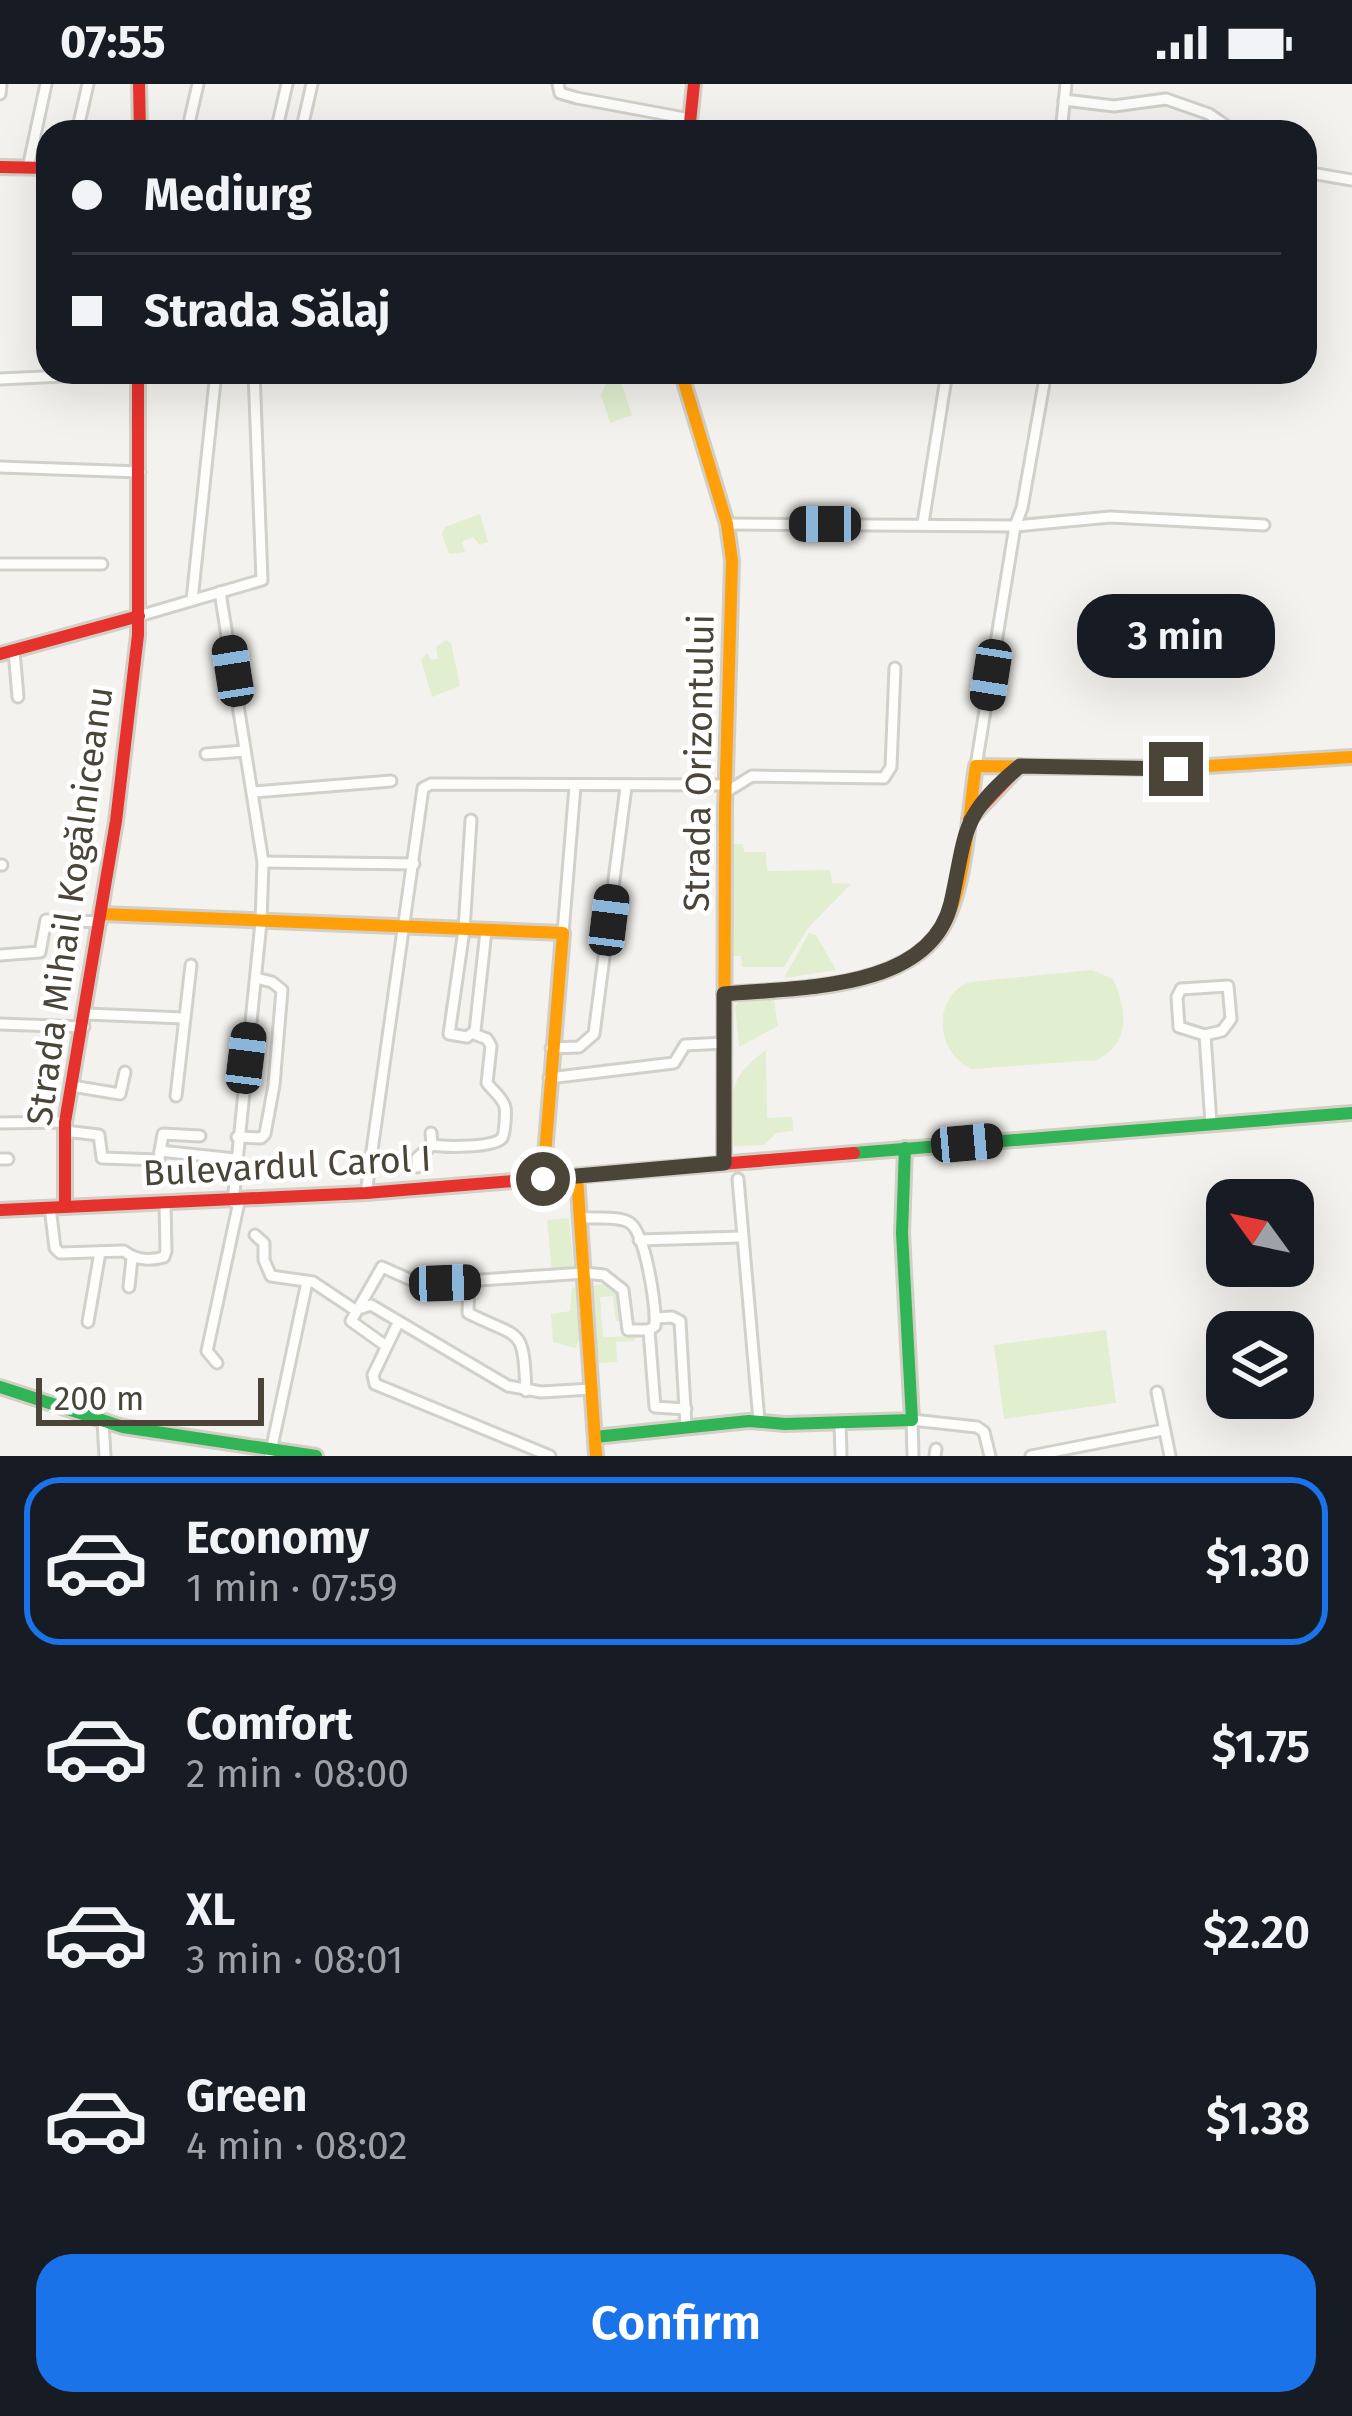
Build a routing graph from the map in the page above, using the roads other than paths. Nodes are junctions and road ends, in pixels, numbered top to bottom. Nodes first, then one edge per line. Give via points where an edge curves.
1 (1, 84) edge
2 (46, 84) edge
3 (88, 84) edge
4 (139, 84) edge
5 (198, 84) edge
6 (287, 84) edge
7 (312, 84) edge
8 (558, 84) edge
9 (694, 84) edge
10 (1066, 84) edge
11 (0, 94) edge
12 (1064, 100) junction
13 (38, 120) edge
14 (80, 120) edge
15 (140, 120) edge
16 (190, 120) edge
17 (279, 120) edge
18 (304, 120) edge
19 (669, 120) edge
20 (690, 120) edge
21 (1062, 120) edge
22 (1219, 120) edge
23 (36, 131) edge
24 (0, 167) edge
25 (28, 168) junction
26 (36, 168) edge
27 (1317, 174) edge
28 (1352, 180) edge
29 (36, 376) edge
30 (0, 379) edge
31 (138, 384) edge
32 (215, 384) edge
33 (254, 384) edge
34 (686, 384) edge
35 (945, 384) edge
36 (1044, 384) edge
37 (0, 467) edge
38 (140, 472) junction
39 (727, 524) junction
40 (923, 524) junction
41 (1264, 525) dead end
42 (1015, 526) junction
43 (0, 564) edge
44 (102, 564) dead end
45 (220, 592) junction
46 (192, 600) junction
47 (140, 616) junction
48 (7, 653) edge
49 (895, 668) dead end
50 (18, 698) dead end
51 (245, 751) junction
52 (206, 754) dead end
53 (1352, 757) edge
54 (976, 766) junction
55 (1020, 766) junction
56 (391, 781) dead end
57 (575, 787) junction
58 (626, 787) junction
59 (726, 789) junction
60 (253, 791) junction
61 (471, 820) dead end
62 (965, 826) junction
63 (263, 862) junction
64 (414, 864) junction
65 (101, 918) junction
66 (261, 922) junction
67 (405, 928) junction
68 (464, 930) junction
69 (486, 931) junction
70 (563, 934) junction
71 (0, 955) edge
72 (191, 965) dead end
73 (256, 978) junction
74 (724, 994) junction
75 (184, 1018) junction
76 (85, 1021) junction
77 (0, 1024) edge
78 (474, 1034) junction
79 (1205, 1035) junction
80 (725, 1043) junction
81 (551, 1048) junction
82 (125, 1072) dead end
83 (549, 1078) junction
84 (72, 1086) junction
85 (176, 1096) dead end
86 (1352, 1113) edge
87 (0, 1124) edge
88 (1211, 1124) junction
89 (64, 1127) junction
90 (200, 1136) dead end
91 (237, 1137) junction
92 (905, 1148) junction
93 (160, 1151) junction
94 (235, 1159) junction
95 (724, 1163) junction
96 (417, 1167) dead end
97 (578, 1176) junction
98 (543, 1179) junction
99 (738, 1179) dead end
100 (367, 1193) junction
101 (165, 1202) junction
102 (236, 1202) junction
103 (65, 1206) junction
104 (50, 1207) junction
105 (0, 1210) edge
106 (581, 1217) junction
107 (255, 1234) dead end
108 (742, 1237) junction
109 (639, 1240) junction
110 (100, 1252) junction
111 (132, 1258) junction
112 (585, 1273) junction
113 (307, 1282) junction
114 (469, 1282) junction
115 (129, 1287) dead end
116 (355, 1310) junction
117 (656, 1318) junction
118 (88, 1322) dead end
119 (398, 1323) junction
120 (649, 1330) junction
121 (386, 1346) junction
122 (218, 1363) dead end
123 (0, 1387) edge
124 (592, 1389) junction
125 (526, 1390) junction
126 (1157, 1392) dead end
127 (686, 1409) junction
128 (912, 1420) junction
129 (759, 1421) junction
130 (840, 1421) junction
131 (104, 1422) junction
132 (686, 1426) junction
133 (1163, 1430) junction
134 (596, 1437) junction
135 (270, 1452) edge
136 (105, 1456) edge
137 (316, 1456) edge
138 (550, 1456) edge
139 (596, 1456) edge
140 (841, 1456) edge
141 (913, 1456) edge
142 (990, 1456) edge
143 (1031, 1456) edge
144 (1170, 1456) edge

1 - 11 street
2 - 13 street
3 - 14 street
4 - 15 street
5 - 16 street
6 - 17 street
7 - 18 street
8 - 19 street via 560,93
9 - 20 street
10 - 12 street
12 - 21 street
12 - 22 street via 1114,106 1166,99
23 - 25 street
24 - 25 street
25 - 26 street
27 - 28 street
29 - 30 street
31 - 38 street, Strada Mihail Kogălniceanu
32 - 46 street
33 - 45 street via 262,580
34 - 39 street, Strada Orizontului
35 - 40 street
36 - 42 street
37 - 38 street
38 - 47 street, Strada Mihail Kogălniceanu
39 - 40 street
39 - 59 street, Strada Orizontului
40 - 42 street
41 - 42 street via 1110,517
42 - 54 street
43 - 44 street
45 - 46 street
45 - 51 street
46 - 47 street
47 - 48 street
47 - 65 street, Strada Mihail Kogălniceanu
48 - 50 street
49 - 59 street via 884,778 752,776
51 - 52 street
51 - 60 street
53 - 55 street via 1176,769
54 - 55 street
54 - 62 street
55 - 62 street
56 - 60 street
57 - 58 street
57 - 64 street via 428,784
57 - 70 street
58 - 59 street
58 - 81 street via 594,1034 579,1047
59 - 74 street, Strada Orizontului
60 - 63 street
61 - 68 street
62 - 74 street via 945,921 923,950 873,976
63 - 64 street
63 - 66 street
64 - 67 street
65 - 66 street
65 - 71 street via 46,920 40,952
65 - 76 street, Strada Mihail Kogălniceanu
66 - 67 street
66 - 73 street
67 - 68 street
67 - 100 street
68 - 69 street
68 - 78 street via 448,1031
69 - 70 street
69 - 78 street
70 - 81 street
72 - 75 street
73 - 91 street
73 - 91 street via 282,990 274,1085 265,1134
74 - 80 street, Strada Orizontului
75 - 76 street
75 - 85 street
76 - 77 street
76 - 84 street, Strada Mihail Kogălniceanu
78 - 96 street via 491,1046 487,1083 505,1107 504,1135 481,1144 432,1139
79 - 79 street via 1231,1019 1228,986 1181,989 1177,997 1179,1027
79 - 88 street
80 - 83 street via 685,1045 674,1064
80 - 95 street, Strada Orizontului
81 - 83 street
82 - 84 street via 120,1094
83 - 98 street
84 - 89 street, Strada Mihail Kogălniceanu
86 - 88 street, Bulevardul Carol I
87 - 89 street
88 - 92 street, Bulevardul Carol I
89 - 93 street via 100,1135 102,1158 159,1160
89 - 103 street, Strada Mihail Kogălniceanu
90 - 93 street via 163,1134
91 - 94 street
92 - 95 street, Bulevardul Carol I
92 - 128 street
93 - 94 street
94 - 102 street
95 - 97 street, Bulevardul Carol I
97 - 98 street, Bulevardul Carol I
97 - 106 street
98 - 100 street, Bulevardul Carol I
99 - 108 street
100 - 102 street, Bulevardul Carol I
101 - 102 street, Bulevardul Carol I
101 - 103 street, Bulevardul Carol I
101 - 111 street via 165,1254
102 - 122 street via 207,1351
103 - 104 street, Bulevardul Carol I
104 - 105 street, Bulevardul Carol I
104 - 110 street via 57,1252
106 - 109 street via 623,1220
106 - 112 street
107 - 113 street via 268,1274
108 - 109 street
108 - 129 street
109 - 117 street
110 - 111 street
110 - 118 street
111 - 115 street
112 - 114 street
112 - 120 street via 623,1290 628,1330
112 - 124 street
113 - 116 street
113 - 135 street
114 - 116 street via 420,1284 382,1267
114 - 125 street via 468,1313 522,1340
116 - 119 street via 371,1305
116 - 121 street via 352,1323
117 - 120 street
117 - 127 street via 680,1321
119 - 121 street
119 - 125 street
120 - 127 street via 655,1407
121 - 138 street via 373,1375 378,1386
123 - 131 street
124 - 125 street
124 - 134 street
126 - 133 street
127 - 132 street
128 - 130 street
128 - 141 street
128 - 142 street via 977,1427
129 - 130 street
129 - 132 street
130 - 140 street
131 - 135 street
131 - 136 street
132 - 134 street
133 - 143 street
133 - 144 street
134 - 139 street
135 - 137 street

